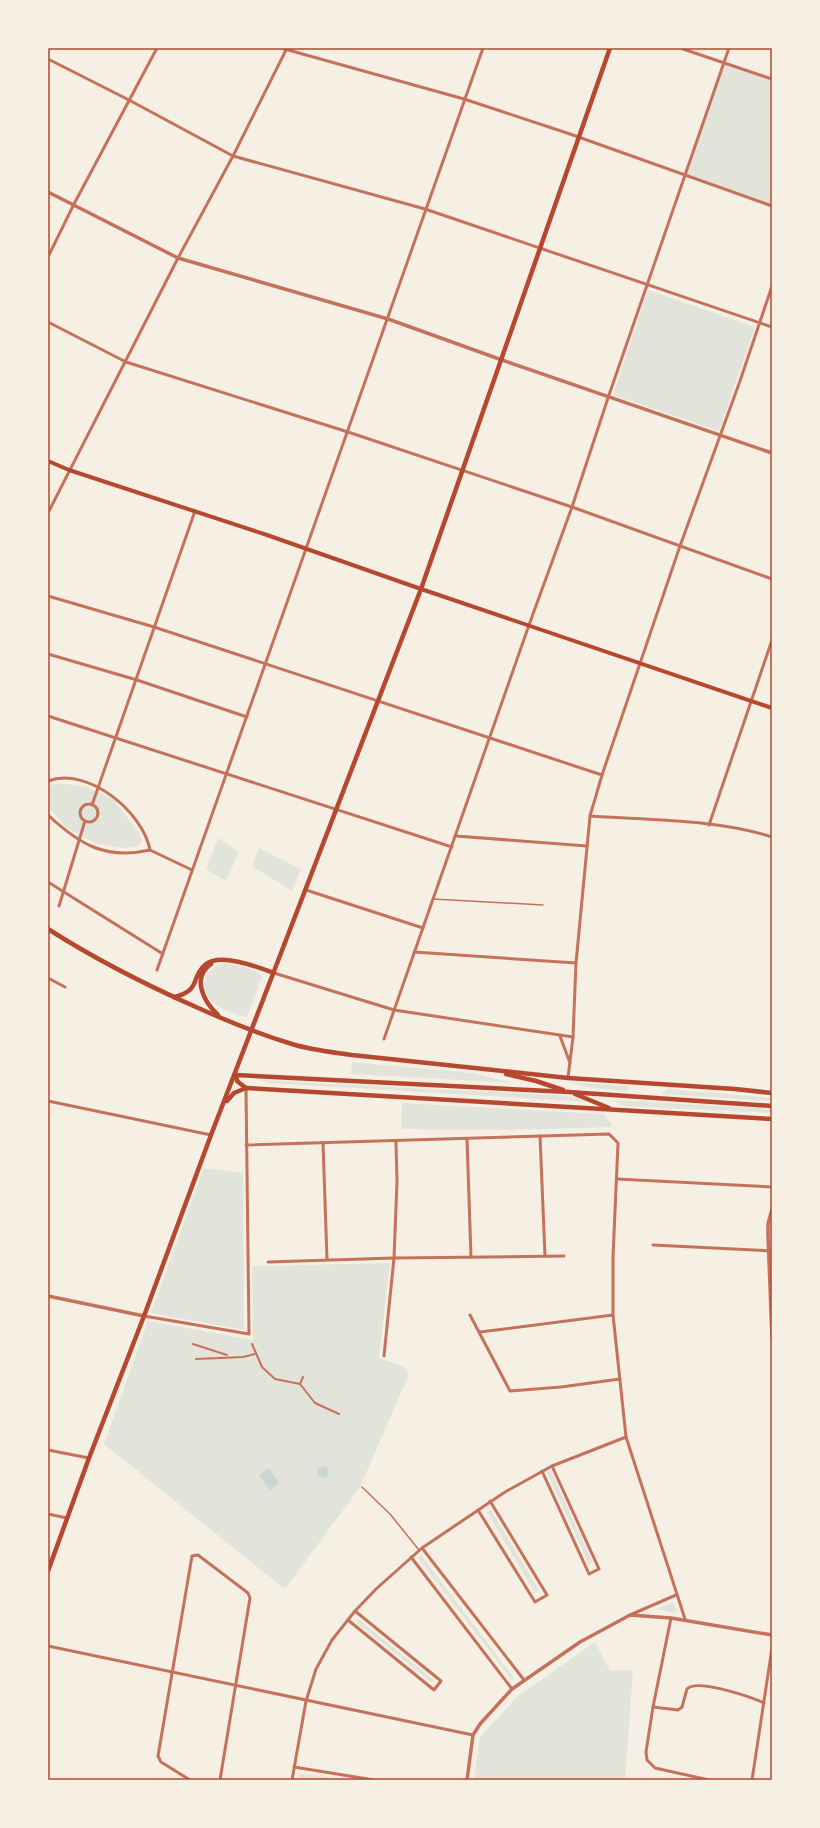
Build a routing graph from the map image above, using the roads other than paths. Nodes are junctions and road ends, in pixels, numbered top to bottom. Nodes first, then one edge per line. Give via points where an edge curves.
1 (157, 48) edge
2 (281, 48) edge
3 (483, 48) edge
4 (610, 48) edge
5 (680, 48) edge
6 (730, 48) edge
7 (286, 49) edge
8 (48, 59) edge
9 (724, 63) junction
10 (772, 80) edge
11 (464, 99) junction
12 (130, 100) junction
13 (578, 137) junction
14 (233, 156) junction
15 (685, 176) junction
16 (48, 192) edge
17 (74, 204) junction
18 (772, 206) edge
19 (425, 209) junction
20 (540, 249) junction
21 (48, 257) edge
22 (178, 258) junction
23 (647, 284) junction
24 (772, 286) edge
25 (388, 319) junction
26 (48, 322) edge
27 (760, 323) junction
28 (772, 327) edge
29 (502, 360) junction
30 (126, 362) junction
31 (608, 395) junction
32 (348, 432) junction
33 (720, 434) junction
34 (772, 452) edge
35 (48, 461) edge
36 (70, 470) junction
37 (462, 471) junction
38 (572, 507) junction
39 (196, 511) junction
40 (48, 513) edge
41 (680, 546) junction
42 (306, 548) junction
43 (772, 579) edge
44 (421, 590) junction
45 (48, 596) edge
46 (529, 625) junction
47 (154, 627) junction
48 (772, 640) edge
49 (48, 654) edge
50 (265, 663) junction
51 (640, 663) junction
52 (137, 680) junction
53 (378, 701) junction
54 (751, 701) junction
55 (772, 708) edge
56 (48, 716) edge
57 (247, 717) junction
58 (489, 737) junction
59 (115, 738) junction
60 (228, 773) junction
61 (602, 775) junction
62 (48, 781) edge
63 (97, 788) junction
64 (92, 805) junction
65 (337, 809) junction
66 (48, 815) edge
67 (590, 816) junction
68 (85, 821) junction
69 (709, 825) junction
70 (456, 836) junction
71 (772, 837) edge
72 (79, 840) junction
73 (587, 846) junction
74 (452, 847) junction
75 (150, 850) junction
76 (192, 870) junction
77 (48, 882) edge
78 (306, 890) junction
79 (63, 892) junction
80 (433, 899) junction
81 (542, 905) dead end
82 (59, 906) dead end
83 (423, 928) junction
84 (48, 929) edge
85 (414, 952) junction
86 (163, 954) junction
87 (220, 960) junction
88 (576, 963) junction
89 (157, 970) dead end
90 (274, 973) junction
91 (48, 978) edge
92 (65, 987) dead end
93 (174, 997) junction
94 (394, 1010) junction
95 (221, 1018) junction
96 (560, 1036) junction
97 (573, 1037) junction
98 (384, 1039) dead end
99 (570, 1065) junction
100 (478, 1068) junction
101 (236, 1074) junction
102 (568, 1078) junction
103 (246, 1088) junction
104 (569, 1092) junction
105 (772, 1093) edge
106 (48, 1101) edge
107 (224, 1104) junction
108 (772, 1106) edge
109 (613, 1110) junction
110 (772, 1119) edge
111 (212, 1135) junction
112 (540, 1136) junction
113 (467, 1139) junction
114 (396, 1142) junction
115 (323, 1143) junction
116 (246, 1145) junction
117 (617, 1179) junction
118 (772, 1187) edge
119 (772, 1209) edge
120 (653, 1246) dead end
121 (770, 1251) edge
122 (545, 1256) junction
123 (564, 1256) dead end
124 (471, 1257) junction
125 (394, 1258) junction
126 (327, 1259) junction
127 (268, 1262) dead end
128 (48, 1296) edge
129 (470, 1315) dead end
130 (613, 1315) junction
131 (144, 1316) junction
132 (772, 1316) edge
133 (480, 1332) junction
134 (772, 1338) edge
135 (192, 1344) dead end
136 (252, 1344) dead end
137 (255, 1354) junction
138 (230, 1356) junction
139 (384, 1356) dead end
140 (196, 1359) dead end
141 (303, 1377) dead end
142 (620, 1380) junction
143 (300, 1384) junction
144 (339, 1414) dead end
145 (626, 1437) junction
146 (48, 1450) edge
147 (89, 1458) junction
148 (552, 1466) junction
149 (542, 1471) junction
150 (362, 1487) dead end
151 (490, 1501) junction
152 (478, 1510) junction
153 (48, 1514) edge
154 (67, 1518) junction
155 (421, 1549) junction
156 (411, 1557) junction
157 (48, 1571) edge
158 (676, 1595) junction
159 (355, 1611) junction
160 (630, 1615) junction
161 (671, 1618) junction
162 (685, 1619) junction
163 (348, 1620) junction
164 (772, 1635) edge
165 (48, 1646) edge
166 (772, 1648) edge
167 (172, 1673) junction
168 (524, 1680) junction
169 (235, 1686) junction
170 (512, 1689) junction
171 (306, 1701) junction
172 (764, 1703) junction
173 (653, 1707) junction
174 (473, 1735) junction
175 (294, 1767) junction
176 (190, 1780) edge
177 (220, 1780) edge
178 (293, 1780) edge
179 (374, 1780) edge
180 (466, 1780) edge
181 (709, 1780) edge
182 (752, 1780) edge

1 - 12 street
2 - 7 street
3 - 11 street
4 - 13 main road
5 - 9 street
6 - 9 street
7 - 11 street
7 - 14 street
8 - 12 street
9 - 10 street
9 - 15 street
11 - 13 street
11 - 19 street
12 - 14 street
12 - 17 street
13 - 15 street
13 - 20 main road
14 - 19 street
14 - 22 street
15 - 18 street
15 - 23 street
16 - 17 street
17 - 21 street
17 - 22 street
19 - 20 street
19 - 25 street
20 - 23 street
20 - 29 main road
22 - 25 street
22 - 30 street
23 - 27 street
23 - 31 street
24 - 27 street
25 - 29 street
25 - 32 street
26 - 30 street
27 - 28 street
27 - 33 street
29 - 31 street
29 - 37 main road
30 - 32 street
30 - 36 street
31 - 33 street
31 - 38 street
32 - 37 street
32 - 42 street
33 - 34 street
33 - 41 street
35 - 36 main road
36 - 39 main road
36 - 40 street
37 - 38 street
37 - 44 main road
38 - 41 street
38 - 46 street
39 - 42 main road
39 - 47 street
41 - 43 street
41 - 51 street
42 - 44 main road
42 - 50 street
44 - 46 main road
44 - 53 main road
45 - 47 street
46 - 51 main road
46 - 58 street
47 - 50 street
47 - 52 street
48 - 54 street
49 - 52 street
50 - 53 street
50 - 57 street
51 - 54 main road
51 - 61 street
52 - 57 street
52 - 59 street
53 - 58 street
53 - 65 main road
54 - 55 main road
54 - 69 street
56 - 59 street
57 - 60 street
58 - 61 street
58 - 70 street
59 - 60 street
59 - 63 street
60 - 65 street
60 - 76 street
61 - 67 street
62 - 63 street via 68,779 88,783
63 - 64 street
63 - 75 street via 112,795 129,810 144,832
64 - 68 street via 81,808 81,817
64 - 68 street via 97,810 97,815 94,820
65 - 74 street
65 - 78 main road
66 - 72 street
67 - 69 street
67 - 73 street
68 - 72 street
69 - 71 street via 749,829
70 - 73 street
70 - 74 street
72 - 75 street via 102,851 113,853
72 - 79 street
73 - 88 street
74 - 80 street
75 - 76 street
76 - 86 street
77 - 79 street
78 - 83 street
78 - 90 main road
79 - 82 street
79 - 86 street
80 - 81 lane
80 - 83 street
83 - 85 street
84 - 93 main road via 114,969
85 - 88 street
85 - 94 street
86 - 89 street
87 - 90 main road via 230,960
87 - 93 main road via 210,961 204,965 191,990
87 - 95 main road via 204,969 201,987 206,1001
88 - 97 street
90 - 94 street
90 - 101 main road
91 - 92 street
93 - 95 main road
94 - 96 street
94 - 98 street
95 - 100 main road via 292,1044 318,1050 352,1056
96 - 97 street
96 - 99 street
97 - 99 street
99 - 102 street
100 - 102 main road
100 - 104 main road via 536,1081
101 - 103 main road via 237,1081
101 - 104 main road
101 - 107 main road
102 - 105 main road
103 - 107 main road via 234,1093
103 - 109 main road
103 - 116 street
104 - 108 main road
104 - 109 main road
106 - 111 street
107 - 111 main road
109 - 110 main road
111 - 131 main road
112 - 113 street
112 - 117 street via 609,1134 618,1143
112 - 122 street
113 - 114 street
113 - 124 street
114 - 115 street
114 - 125 street
115 - 116 street
115 - 126 street
116 - 131 street via 249,1334
117 - 118 street
117 - 130 street
119 - 121 street via 768,1224
120 - 121 street
121 - 132 street
122 - 123 street
122 - 124 street
124 - 125 street
125 - 126 street
125 - 139 street
126 - 127 street
128 - 131 street
129 - 133 street
130 - 133 street
130 - 142 street
131 - 147 main road
132 - 134 street
133 - 142 street via 510,1391
135 - 138 street
136 - 137 street
137 - 138 street via 243,1357
137 - 143 street via 262,1367 275,1379
138 - 140 street
141 - 143 street
142 - 145 street
143 - 144 street via 315,1403
145 - 148 street
145 - 158 street
146 - 147 street
147 - 154 main road
148 - 149 street
148 - 149 street via 599,1569 589,1574
149 - 151 street
150 - 155 lane
151 - 152 street
151 - 152 street via 547,1594 535,1602
152 - 155 street
153 - 154 street
154 - 157 main road
155 - 156 street
155 - 168 street
156 - 159 street
156 - 170 street
158 - 160 street
158 - 162 street
159 - 163 street
159 - 163 street via 441,1681 434,1690
160 - 161 street
160 - 168 street via 580,1642
161 - 162 street
161 - 173 street
162 - 164 street
163 - 171 street via 332,1640 316,1669
165 - 167 street
166 - 172 street
167 - 169 street
167 - 169 street via 192,1556 198,1555 249,1595
167 - 176 street via 158,1756 161,1762
168 - 170 street
169 - 171 street
169 - 177 street
170 - 174 street
171 - 174 street
171 - 175 street
172 - 173 street via 740,1693 694,1685 687,1689 682,1707 678,1710
172 - 182 street
173 - 181 street via 646,1752 651,1765
174 - 180 street
175 - 178 street
175 - 179 street

